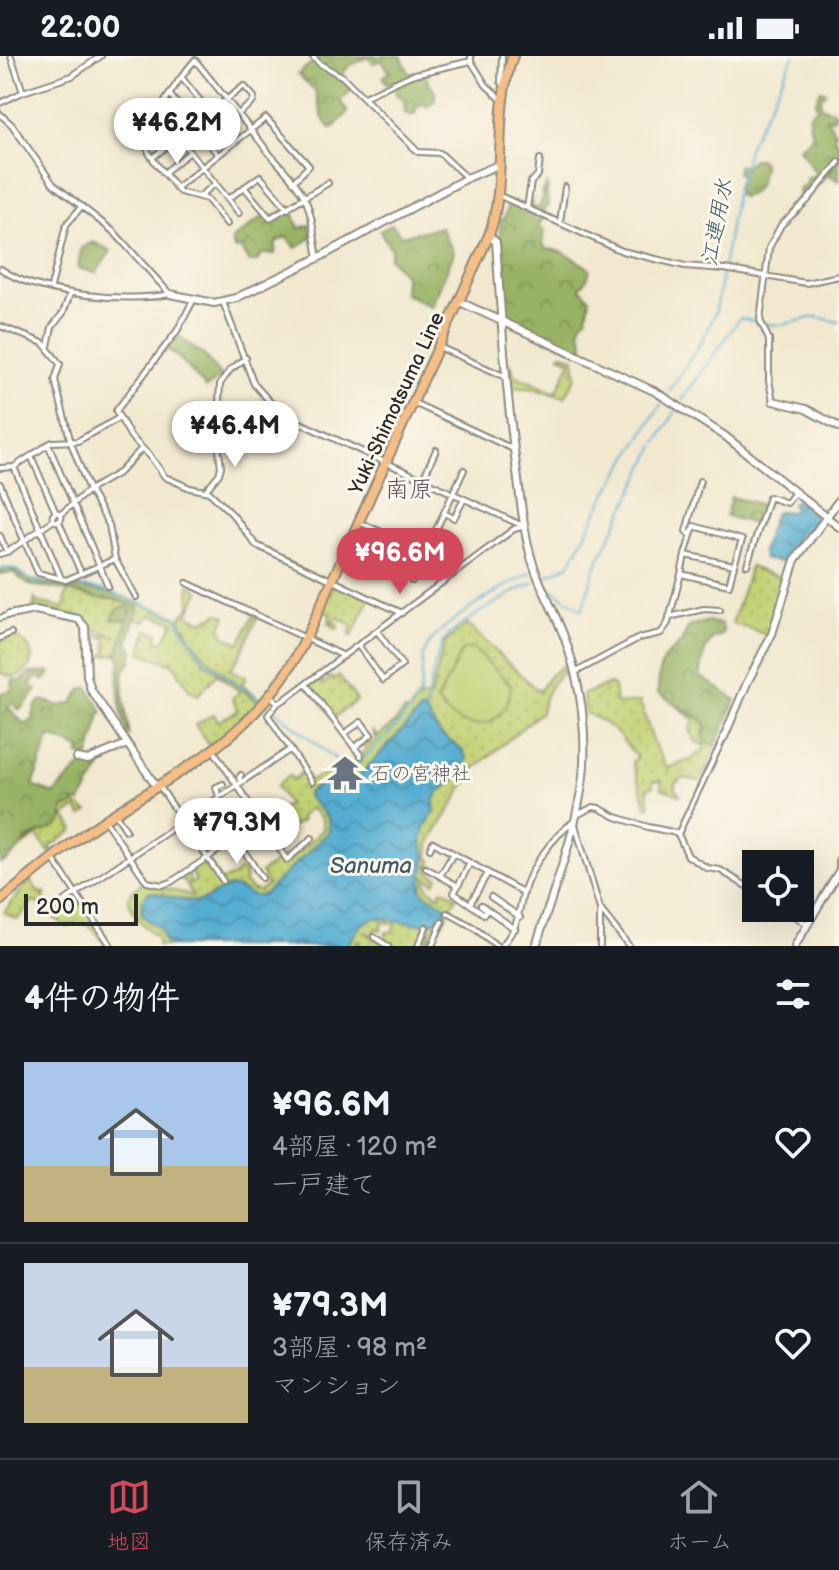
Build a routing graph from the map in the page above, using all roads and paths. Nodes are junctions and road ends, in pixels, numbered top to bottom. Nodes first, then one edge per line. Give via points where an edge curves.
1 (11, 56) edge
2 (101, 56) edge
3 (312, 56) edge
4 (502, 56) edge
5 (513, 56) edge
6 (471, 58) edge
7 (182, 78) junction
8 (504, 85) junction
9 (23, 92) junction
10 (170, 95) junction
11 (364, 97) junction
12 (225, 98) junction
13 (501, 99) junction
14 (0, 103) edge
15 (209, 112) junction
16 (0, 114) edge
17 (159, 114) junction
18 (238, 114) junction
19 (194, 124) junction
20 (250, 129) junction
21 (177, 137) junction
22 (234, 143) junction
23 (190, 152) junction
24 (218, 155) junction
25 (152, 158) junction
26 (540, 159) dead end
27 (839, 162) edge
28 (498, 165) junction
29 (203, 168) junction
30 (165, 172) junction
31 (467, 178) junction
32 (293, 182) junction
33 (328, 183) dead end
34 (215, 184) junction
35 (244, 187) junction
36 (565, 187) dead end
37 (176, 188) junction
38 (497, 195) junction
39 (200, 196) junction
40 (304, 197) junction
41 (228, 199) junction
42 (82, 206) junction
43 (527, 208) junction
44 (288, 209) junction
45 (239, 213) dead end
46 (560, 222) junction
47 (227, 224) dead end
48 (489, 235) junction
49 (318, 258) junction
50 (1, 269) edge
51 (839, 276) edge
52 (765, 277) junction
53 (51, 287) junction
54 (70, 294) junction
55 (170, 294) junction
56 (194, 299) junction
57 (223, 302) junction
58 (460, 302) junction
59 (502, 321) junction
60 (0, 326) edge
61 (47, 346) junction
62 (439, 347) junction
63 (246, 358) junction
64 (506, 377) junction
65 (773, 401) joint
66 (414, 403) junction
67 (119, 418) junction
68 (839, 427) edge
69 (71, 443) junction
70 (48, 444) junction
71 (142, 448) junction
72 (514, 449) junction
73 (436, 450) dead end
74 (31, 456) junction
75 (386, 462) junction
76 (14, 467) junction
77 (0, 468) edge
78 (464, 470) dead end
79 (423, 479) junction
80 (700, 481) dead end
81 (0, 484) edge
82 (89, 490) junction
83 (206, 490) junction
84 (795, 492) junction
85 (453, 494) junction
86 (464, 499) junction
87 (839, 500) edge
88 (73, 503) junction
89 (444, 513) junction
90 (58, 514) junction
91 (826, 517) junction
92 (56, 521) junction
93 (359, 522) junction
94 (525, 527) junction
95 (839, 527) edge
96 (41, 529) junction
97 (691, 535) junction
98 (0, 536) edge
99 (23, 540) junction
100 (7, 552) junction
101 (425, 552) junction
102 (0, 554) edge
103 (685, 555) junction
104 (115, 559) junction
105 (734, 565) junction
106 (747, 565) dead end
107 (99, 566) junction
108 (461, 568) junction
109 (81, 573) junction
110 (681, 574) junction
111 (61, 578) junction
112 (332, 580) junction
113 (412, 581) dead end
114 (187, 583) dead end
115 (108, 586) dead end
116 (136, 597) dead end
117 (720, 610) dead end
118 (402, 613) junction
119 (9, 615) joint
120 (669, 617) junction
121 (0, 618) edge
122 (377, 631) junction
123 (11, 633) dead end
124 (0, 638) edge
125 (306, 638) junction
126 (358, 645) junction
127 (344, 656) junction
128 (575, 672) junction
129 (306, 684) junction
130 (275, 700) junction
131 (344, 734) junction
132 (724, 737) joint
133 (127, 744) junction
134 (354, 748) junction
135 (291, 749) junction
136 (214, 751) junction
137 (361, 756) dead end
138 (77, 758) dead end
139 (241, 775) dead end
140 (312, 782) dead end
141 (223, 784) dead end
142 (239, 784) junction
143 (158, 785) junction
144 (219, 797) junction
145 (212, 803) junction
146 (114, 813) junction
147 (575, 818) junction
148 (105, 820) junction
149 (183, 821) junction
150 (261, 822) junction
151 (126, 830) dead end
152 (678, 834) junction
153 (312, 838) dead end
154 (236, 839) junction
155 (430, 849) dead end
156 (453, 854) junction
157 (52, 857) junction
158 (130, 858) junction
159 (208, 858) junction
160 (839, 859) edge
161 (470, 863) junction
162 (426, 868) dead end
163 (839, 870) edge
164 (488, 873) junction
165 (440, 876) junction
166 (262, 878) dead end
167 (223, 881) dead end
168 (742, 883) edge
169 (458, 886) junction
170 (77, 893) junction
171 (524, 893) junction
172 (491, 897) dead end
173 (0, 901) edge
174 (471, 903) junction
175 (481, 905) dead end
176 (54, 908) dead end
177 (600, 909) junction
178 (487, 910) junction
179 (448, 913) dead end
180 (520, 917) junction
181 (442, 922) dead end
182 (804, 922) edge
183 (807, 924) junction
184 (426, 927) dead end
185 (515, 929) junction
186 (374, 937) dead end
187 (111, 946) edge
188 (388, 946) edge
189 (418, 946) edge
190 (432, 946) edge
191 (500, 946) edge
192 (536, 946) edge
193 (600, 946) edge
194 (629, 946) edge
195 (795, 946) edge

1 - 9 street
2 - 9 street via 72,76
3 - 11 street
4 - 8 street
5 - 8 main road, Yuki-Shimotsuma Line
6 - 11 street via 411,75
6 - 13 street
7 - 10 street
7 - 12 street via 195,60
7 - 15 street
8 - 13 main road, Yuki-Shimotsuma Line
9 - 14 street
10 - 17 street
10 - 19 street
11 - 31 street via 418,152 440,153
12 - 15 street
12 - 18 street
12 - 18 street via 244,86 254,97
13 - 28 main road, Yuki-Shimotsuma Line
15 - 19 street
15 - 22 street
16 - 42 street via 53,184
17 - 21 street
17 - 25 street via 148,133
18 - 20 street
19 - 21 street
19 - 24 street
20 - 22 street
20 - 32 street
20 - 32 street via 269,120 309,166
21 - 23 street
21 - 25 street
22 - 24 street
23 - 29 street
23 - 30 street
24 - 29 street
25 - 30 street
26 - 43 street
27 - 52 street via 774,236
28 - 31 street
28 - 38 main road, Yuki-Shimotsuma Line
29 - 34 street
29 - 37 street
30 - 37 street
31 - 49 street
32 - 40 street
33 - 40 street
34 - 39 street
34 - 41 street
35 - 41 street
35 - 44 street via 270,218
35 - 44 street via 260,176
36 - 46 street
37 - 39 street
38 - 43 street
38 - 48 main road, Yuki-Shimotsuma Line
39 - 47 street
40 - 44 street
40 - 49 street
41 - 45 street
42 - 53 street via 66,225
42 - 55 street via 114,232
43 - 46 street
46 - 52 street via 631,254
48 - 58 main road, Yuki-Shimotsuma Line
48 - 59 street via 496,242
49 - 57 street
50 - 53 street
51 - 52 street via 806,283
52 - 65 street via 760,320 769,340
53 - 54 street
54 - 55 street
54 - 61 street
55 - 56 street
56 - 57 street
56 - 67 street via 177,331 116,411
57 - 63 street
58 - 59 street
58 - 62 main road, Yuki-Shimotsuma Line
59 - 64 street
59 - 84 street via 656,392 725,436
60 - 61 street
61 - 69 street via 60,364 55,380
62 - 64 street
62 - 66 main road, Yuki-Shimotsuma Line
63 - 75 street via 254,384 281,414
63 - 83 street via 220,384 221,467
64 - 72 street
65 - 68 street via 806,409
66 - 72 street
66 - 75 main road, Yuki-Shimotsuma Line
67 - 69 street
67 - 71 street
69 - 70 street
69 - 82 street
70 - 74 street
70 - 88 street
71 - 82 street via 120,472
71 - 83 street via 165,477
72 - 94 street
73 - 79 street
74 - 76 street
74 - 90 street
75 - 79 street
75 - 93 main road, Yuki-Shimotsuma Line
76 - 77 street
76 - 96 street
78 - 85 street
79 - 85 street
80 - 97 street via 686,531
81 - 99 street
82 - 88 street
82 - 104 street via 109,525
83 - 112 street via 256,545
84 - 91 street
84 - 106 street via 787,503 769,497
85 - 86 street
85 - 89 street
86 - 89 street via 454,518
86 - 94 street
87 - 91 street
88 - 90 street
88 - 107 street
89 - 101 street
90 - 92 street
91 - 95 street
91 - 132 street via 795,560 772,634
92 - 96 street
92 - 109 street
93 - 101 street
93 - 112 main road, Yuki-Shimotsuma Line
94 - 108 street via 514,529
94 - 128 street via 534,567
96 - 99 street
96 - 111 street
97 - 103 street
97 - 105 street via 694,526 742,540
98 - 100 street
99 - 100 street
99 - 111 street via 38,573
100 - 102 street
101 - 108 street
101 - 113 street
103 - 105 street
103 - 110 street
104 - 107 street
104 - 116 street
105 - 110 street via 729,585
107 - 109 street
107 - 115 street
108 - 118 street
109 - 111 street
110 - 120 street
112 - 118 street
112 - 125 main road, Yuki-Shimotsuma Line
114 - 125 street
117 - 120 street
118 - 122 street
119 - 121 street
119 - 133 street via 35,610 83,622 89,685
120 - 128 street via 661,633 639,638
122 - 126 street
122 - 126 street via 402,665 383,680
123 - 124 street
125 - 127 street
125 - 130 main road, Yuki-Shimotsuma Line
126 - 127 street
127 - 129 street
128 - 147 street via 584,767
129 - 130 street
129 - 131 street
130 - 135 street via 268,715
130 - 136 main road, Yuki-Shimotsuma Line
131 - 134 street
131 - 134 street via 361,722 366,728 371,735
132 - 152 street
133 - 138 street via 88,760
133 - 143 street
134 - 137 street
135 - 140 street
135 - 142 street
136 - 142 street
136 - 143 main road, Yuki-Shimotsuma Line
139 - 142 street
141 - 144 street via 216,788
142 - 144 street
142 - 150 street
143 - 146 main road, Yuki-Shimotsuma Line
143 - 149 street
144 - 145 street
145 - 149 street
145 - 154 street
146 - 148 main road, Yuki-Shimotsuma Line
146 - 151 street
147 - 152 street via 593,807
147 - 171 street via 548,846
147 - 177 street
147 - 192 street
148 - 157 main road, Yuki-Shimotsuma Line
148 - 158 street
149 - 158 street
149 - 159 street
150 - 153 street via 287,860
150 - 154 street
152 - 168 street via 688,856
154 - 159 street
154 - 166 street
155 - 156 street via 432,842
156 - 161 street
156 - 165 street
157 - 170 street
157 - 173 main road, Yuki-Shimotsuma Line
158 - 159 street via 147,882 162,885
158 - 170 street
159 - 167 street
160 - 163 street
161 - 164 street
161 - 169 street
162 - 165 street
163 - 183 street
164 - 171 street
164 - 174 street
165 - 169 street
169 - 174 street via 454,893
170 - 176 street
170 - 187 street
171 - 180 street
172 - 180 street
174 - 178 street via 484,914
175 - 178 street
177 - 193 street
177 - 194 street
178 - 185 street
179 - 191 street
180 - 185 street
181 - 190 street
182 - 183 street
183 - 195 street
184 - 189 street
185 - 191 street
186 - 188 street

